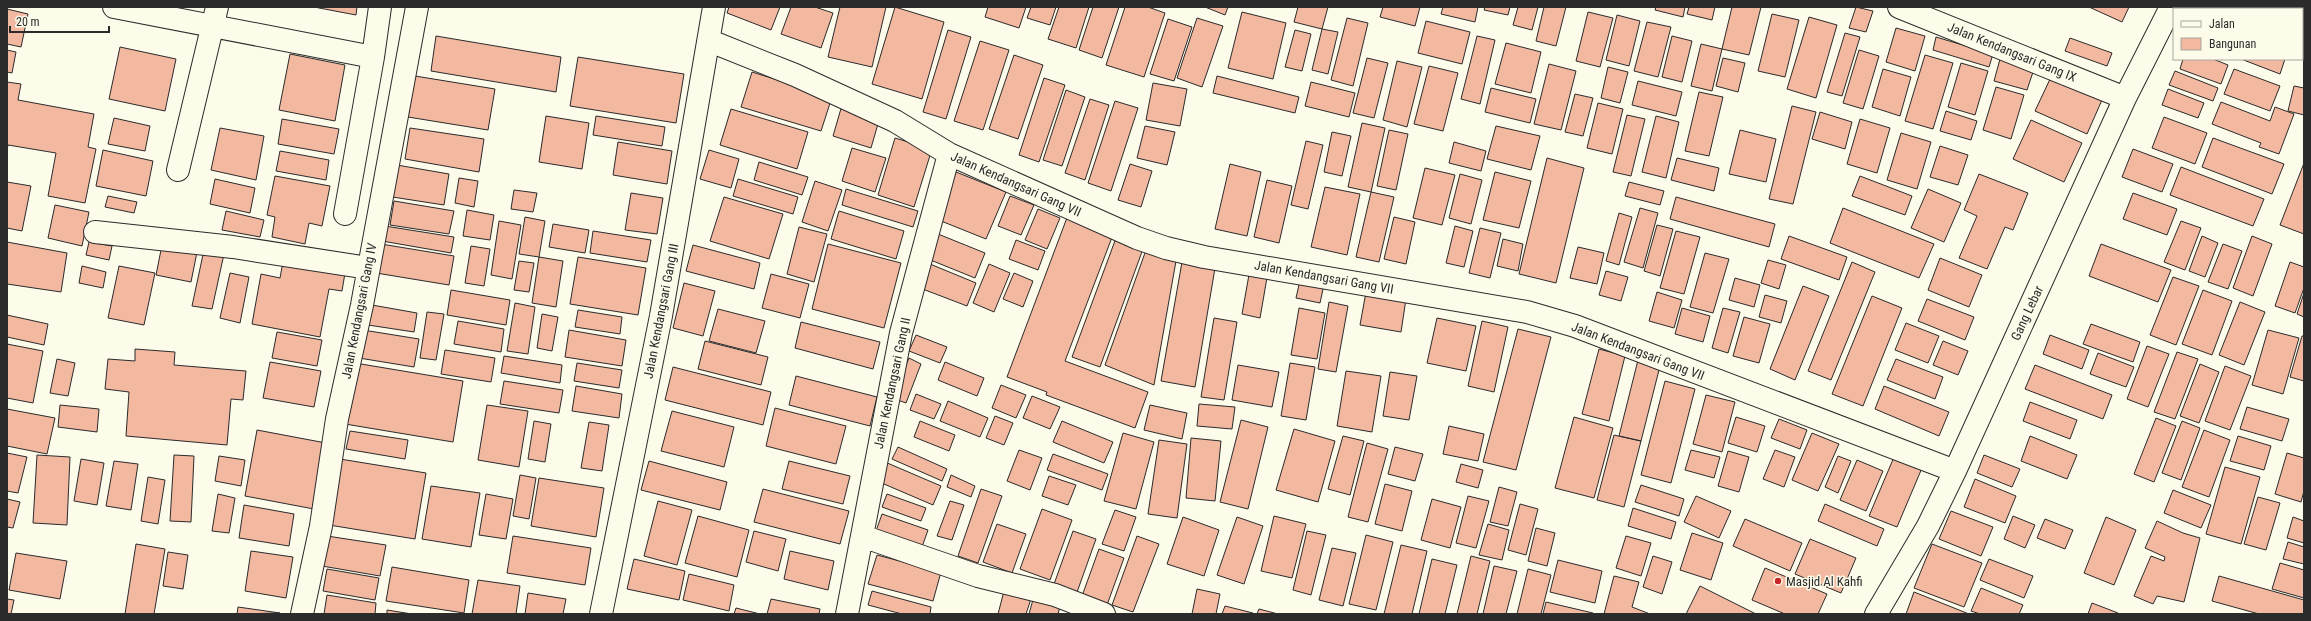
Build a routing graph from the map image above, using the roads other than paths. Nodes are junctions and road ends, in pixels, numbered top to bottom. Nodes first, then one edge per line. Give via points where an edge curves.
1 (114, 7) edge
2 (380, 7) edge
3 (417, 7) edge
4 (714, 7) edge
5 (1899, 7) edge
6 (2171, 7) edge
7 (215, 16) edge
8 (710, 41) junction
9 (373, 56) junction
10 (2126, 98) junction
11 (949, 154) junction
12 (178, 170) dead end
13 (345, 214) dead end
14 (95, 232) dead end
15 (368, 268) junction
16 (1955, 472) junction
17 (862, 536) junction
18 (302, 614) edge
19 (602, 614) edge
20 (848, 614) edge
21 (1104, 614) edge
22 (1876, 614) edge

1 - 7 street
2 - 9 street
3 - 15 street, Jalan Kendangsari Gang IV
4 - 8 street, Jalan Kendangsari Gang III
5 - 10 street, Jalan Kendangsari Gang IX
6 - 10 street, Gang Lebar
7 - 9 street
7 - 12 street
8 - 11 street, Jalan Kendangsari Gang VII via 795,75 895,121
8 - 19 street, Jalan Kendangsari Gang III via 661,316
9 - 13 street
10 - 16 street, Gang Lebar
11 - 16 street, Jalan Kendangsari Gang VII via 1137,238 1166,248 1204,257 1527,312 1575,326
11 - 17 street, Jalan Kendangsari Gang II via 901,333
14 - 15 street via 233,246
15 - 18 street, Jalan Kendangsari Gang IV via 337,419 321,526
16 - 22 street, Gang Lebar via 1928,526
17 - 20 street, Jalan Kendangsari Gang II
17 - 21 street via 978,576 1055,595

